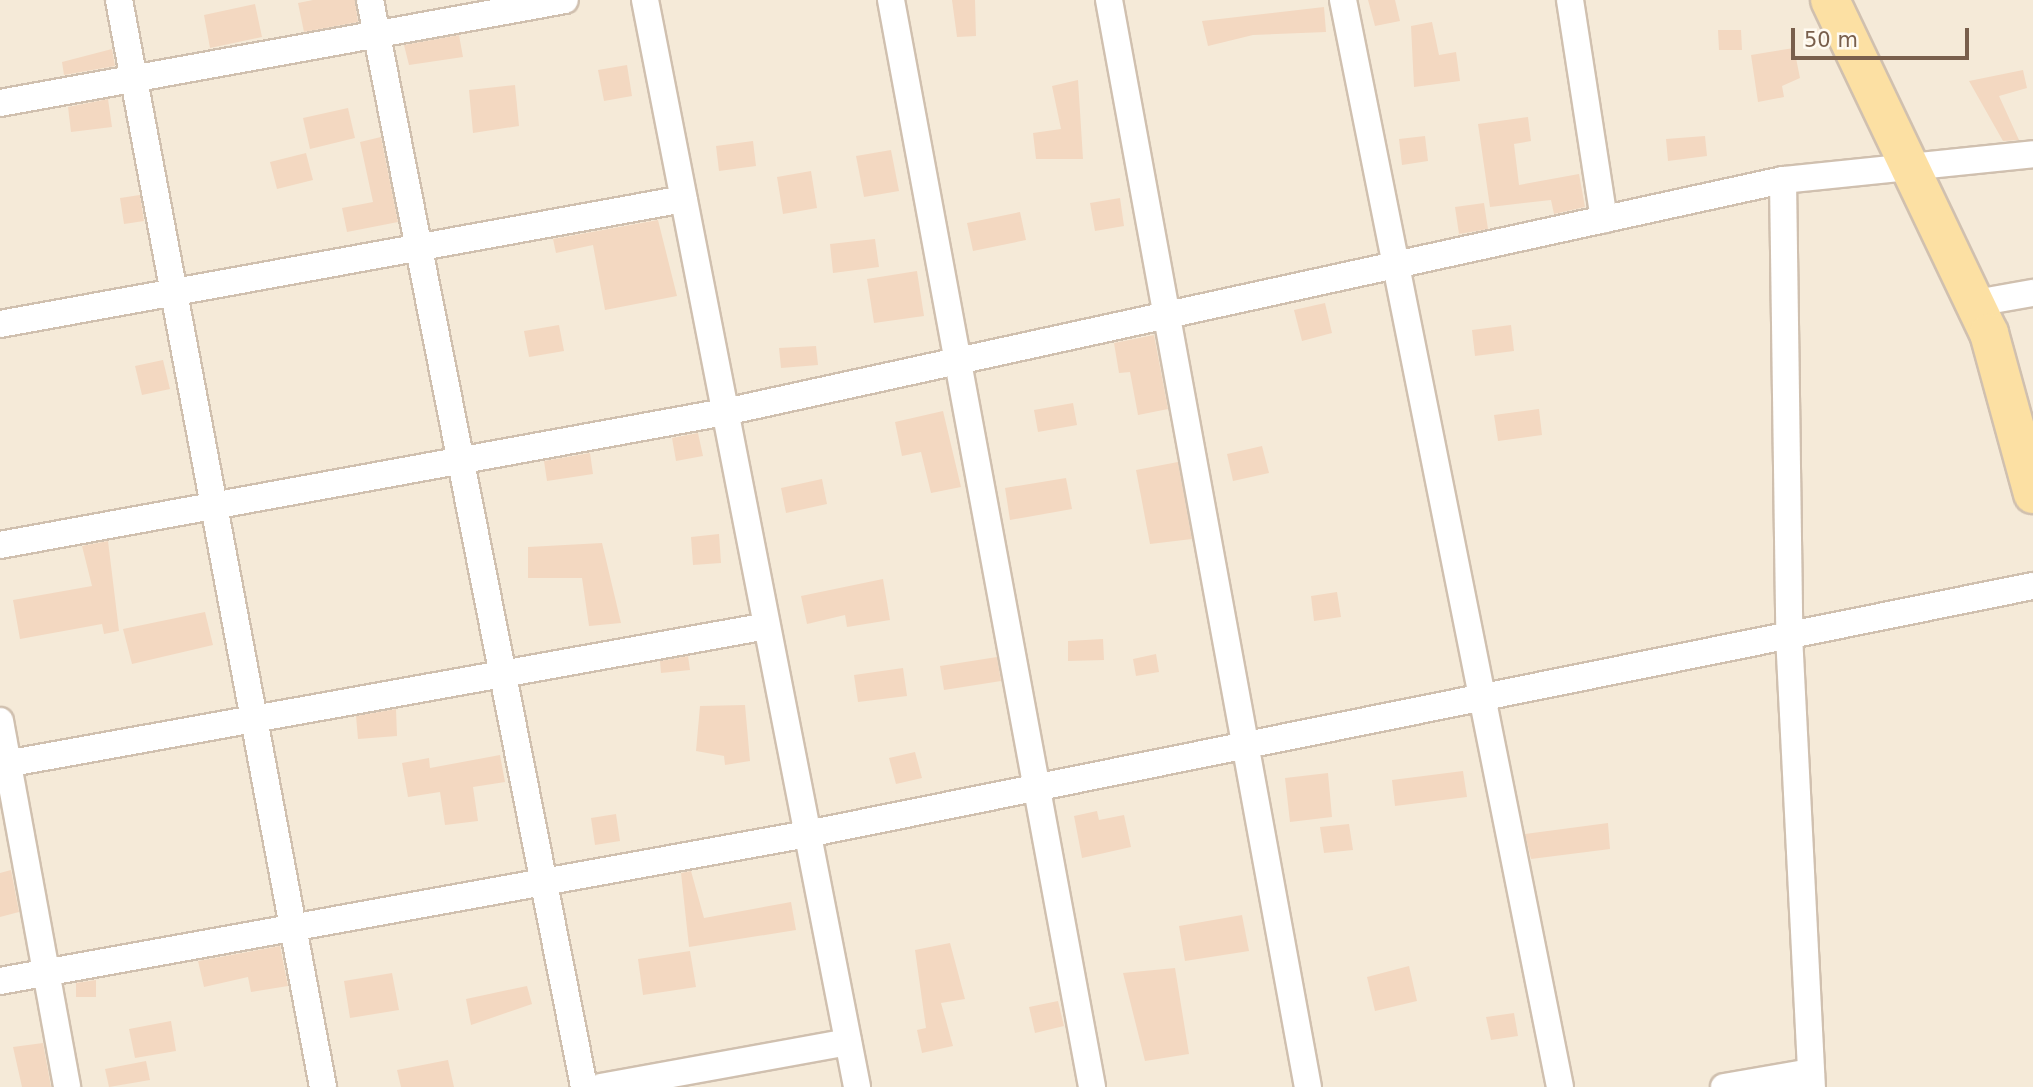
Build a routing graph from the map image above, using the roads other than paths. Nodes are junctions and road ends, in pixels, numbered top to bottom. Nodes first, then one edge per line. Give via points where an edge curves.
1 (120, 0) edge
2 (370, 0) edge
3 (565, 0) edge
4 (645, 0) edge
5 (891, 0) edge
6 (1109, 0) edge
7 (1343, 0) edge
8 (1570, 0) edge
9 (1830, 0) edge
10 (377, 34) junction
11 (134, 78) junction
12 (0, 103) edge
13 (2033, 154) edge
14 (1916, 170) junction
15 (1783, 180) junction
16 (684, 199) junction
17 (1604, 219) junction
18 (419, 247) junction
19 (1396, 265) junction
20 (174, 292) junction
21 (2033, 293) edge
22 (1976, 303) junction
23 (1167, 315) junction
24 (0, 324) edge
25 (958, 361) junction
26 (725, 412) junction
27 (461, 461) junction
28 (2031, 470) edge
29 (214, 505) junction
30 (0, 544) edge
31 (2033, 586) edge
32 (767, 626) junction
33 (1789, 635) junction
34 (503, 674) junction
35 (1482, 698) junction
36 (254, 719) junction
37 (0, 722) edge
38 (1245, 746) junction
39 (4, 765) edge
40 (1037, 788) junction
41 (807, 834) junction
42 (544, 882) junction
43 (293, 927) junction
44 (46, 973) junction
45 (0, 981) edge
46 (848, 1042) junction
47 (1812, 1079) edge
48 (67, 1087) edge
49 (323, 1087) edge
50 (584, 1087) edge
51 (601, 1087) edge
52 (857, 1087) edge
53 (1092, 1087) edge
54 (1308, 1087) edge
55 (1560, 1087) edge
56 (1724, 1087) edge

1 - 11 street
2 - 10 street
3 - 10 street
4 - 16 street
5 - 25 street
6 - 23 street
7 - 19 street
8 - 17 street
9 - 14 main road
10 - 11 street
10 - 18 street
11 - 12 street
11 - 20 street
13 - 14 street
14 - 15 street
14 - 22 main road
15 - 17 street
15 - 33 street
16 - 18 street
16 - 26 street
17 - 19 street
18 - 20 street
18 - 27 street
19 - 23 street
19 - 35 street
20 - 24 street
20 - 29 street
21 - 22 street
22 - 28 main road
23 - 25 street
23 - 38 street
25 - 26 street
25 - 40 street
26 - 27 street
26 - 32 street
27 - 29 street
27 - 34 street
29 - 30 street
29 - 36 street
31 - 33 street
32 - 34 street
32 - 41 street
33 - 35 street
33 - 47 street
34 - 36 street
34 - 42 street
35 - 38 street
35 - 55 street
36 - 39 street
36 - 43 street
37 - 39 street
38 - 40 street
38 - 54 street
39 - 44 street
40 - 41 street
40 - 53 street
41 - 42 street
41 - 46 street
42 - 43 street
42 - 50 street
43 - 44 street
43 - 49 street
44 - 45 street
44 - 48 street
46 - 51 street
46 - 52 street
47 - 56 street

